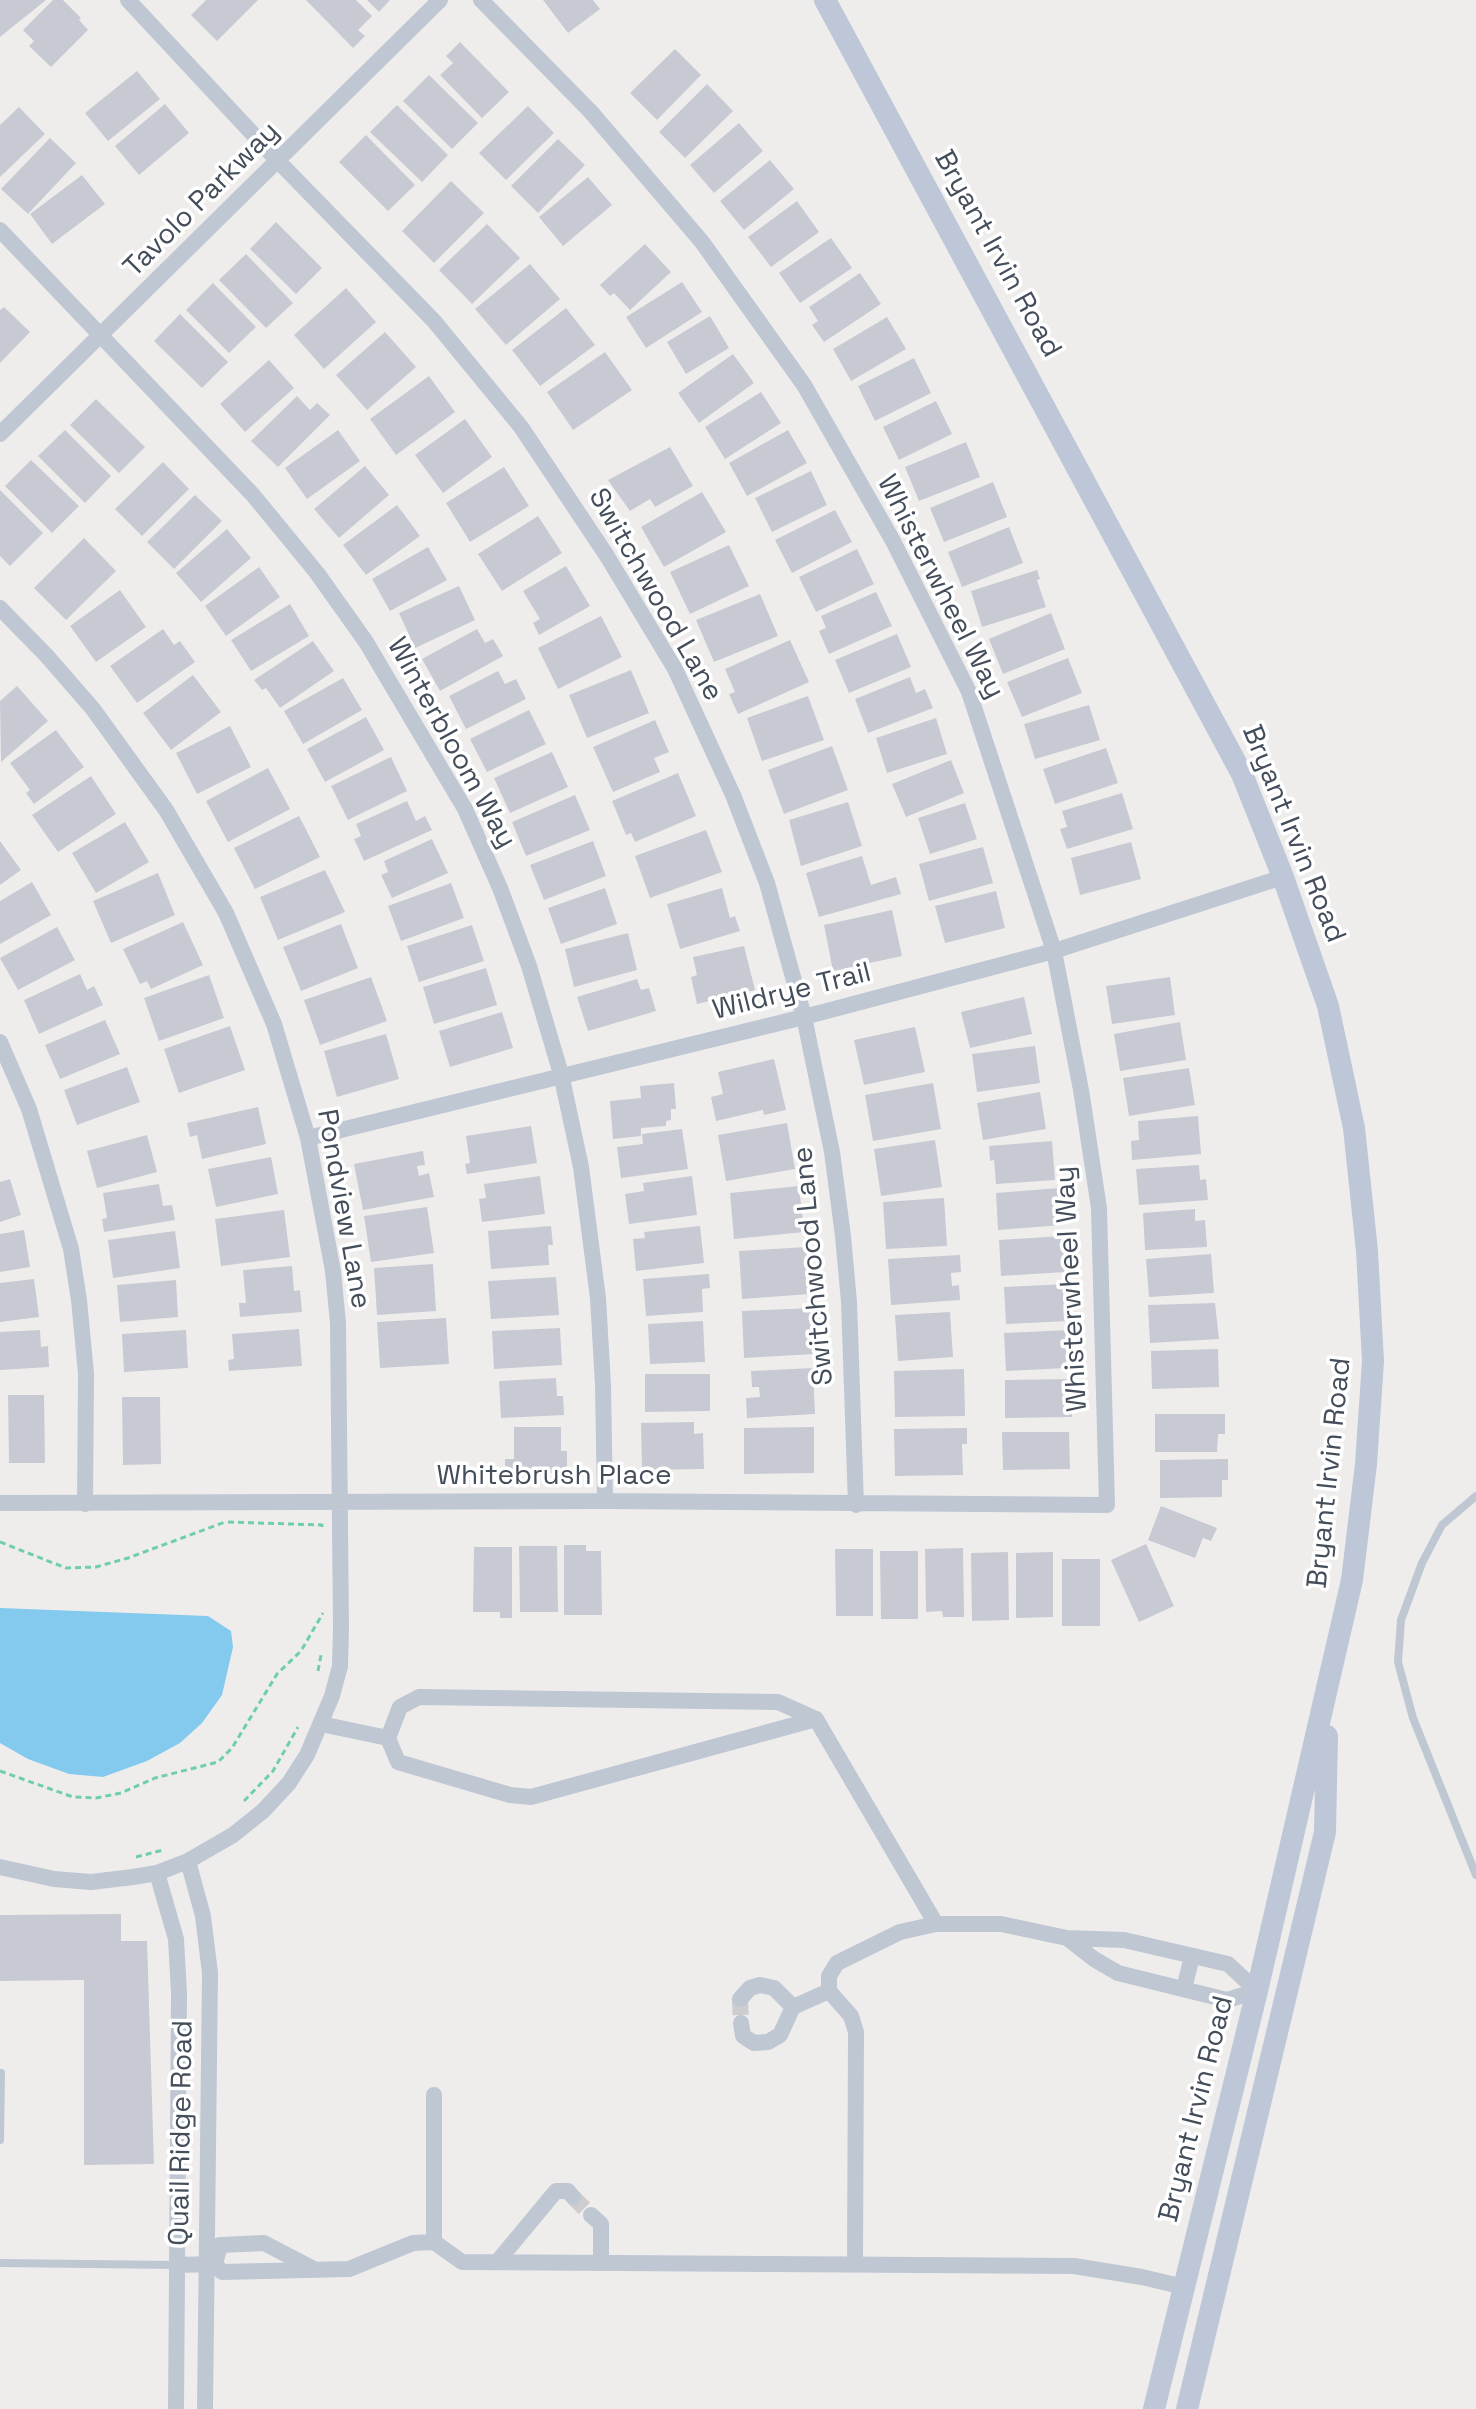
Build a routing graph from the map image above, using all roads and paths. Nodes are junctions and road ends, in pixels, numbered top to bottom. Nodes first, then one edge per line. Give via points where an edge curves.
1 (128, 0) edge
2 (440, 0) edge
3 (481, 0) edge
4 (825, 0) edge
5 (278, 161) junction
6 (0, 230) edge
7 (101, 337) junction
8 (0, 434) edge
9 (0, 608) edge
10 (1283, 877) junction
11 (1054, 951) junction
12 (804, 1017) junction
13 (0, 1042) edge
14 (561, 1074) junction
15 (308, 1138) junction
16 (1476, 1496) edge
17 (605, 1501) junction
18 (340, 1502) junction
19 (0, 1503) edge
20 (85, 1504) junction
21 (856, 1505) junction
22 (1107, 1505) joint
23 (210, 1522) dead end
24 (225, 1522) junction
25 (322, 1540) dead end
26 (0, 1542) edge
27 (323, 1628) dead end
28 (323, 1643) dead end
29 (319, 1671) dead end
30 (1329, 1683) junction
31 (301, 1718) dead end
32 (816, 1719) junction
33 (321, 1724) junction
34 (388, 1738) junction
35 (0, 1771) edge
36 (234, 1809) dead end
37 (174, 1847) dead end
38 (131, 1858) dead end
39 (188, 1861) junction
40 (0, 1867) edge
41 (157, 1873) junction
42 (1476, 1875) edge
43 (936, 1924) junction
44 (1067, 1938) junction
45 (1192, 1956) junction
46 (1184, 1989) junction
47 (829, 1991) junction
48 (1257, 1991) junction
49 (1284, 1998) junction
50 (740, 1999) dead end
51 (793, 2007) junction
52 (741, 2023) dead end
53 (1, 2073) edge
54 (434, 2095) dead end
55 (0, 2140) edge
56 (573, 2197) dead end
57 (591, 2215) tunnel mouth
58 (434, 2242) junction
59 (497, 2262) junction
60 (0, 2263) edge
61 (601, 2263) junction
62 (211, 2264) junction
63 (855, 2264) junction
64 (177, 2265) junction
65 (316, 2269) junction
66 (1184, 2287) junction
67 (176, 2409) edge
68 (205, 2409) edge
69 (1154, 2409) edge
70 (1187, 2409) edge

1 - 5 street, Switchwood Lane
2 - 5 street, Tavolo Parkway
3 - 11 street, Whisterwheel Way via 591,112 702,242 804,385 893,541 969,692
4 - 10 street, Bryant Irvin Road via 1242,774
5 - 7 street, Tavolo Parkway
5 - 12 street, Switchwood Lane via 434,321 521,427 607,556 675,669 733,795 767,883
6 - 7 street, Winterbloom Way
7 - 8 street, Tavolo Parkway
7 - 14 street, Winterbloom Way via 253,495 366,642 465,809 529,966
9 - 15 street, Pondview Lane via 120,743 199,864 274,1024
10 - 11 street, Wildrye Trail
10 - 30 street, Bryant Irvin Road via 1328,1006 1354,1128 1367,1251 1373,1361 1366,1464 1352,1580
11 - 12 street, Wildrye Trail
11 - 22 street, Whisterwheel Way via 1099,1208
12 - 14 street, Wildrye Trail
12 - 21 street, Switchwood Lane via 843,1236
13 - 20 street via 29,1109 71,1249 86,1374
14 - 15 street, Wildrye Trail
14 - 17 street, Winterbloom Way via 597,1284
15 - 18 street, Pondview Lane via 338,1323
16 - 42 lane via 1442,1525 1422,1563 1401,1620 1398,1662 1413,1718
17 - 18 street, Whitebrush Place
17 - 21 street, Whitebrush Place
18 - 20 street, Whitebrush Place
18 - 33 street, Pondview Lane via 340,1666
19 - 20 street, Whitebrush Place
21 - 22 street, Whitebrush Place
23 - 24 path
24 - 25 path via 322,1525
24 - 26 path via 96,1567 66,1568
27 - 35 path via 323,1613 218,1762 96,1798 73,1797
28 - 29 path
30 - 48 street, Bryant Irvin Road
30 - 49 street, Bryant Irvin Road via 1325,1832
31 - 36 path via 273,1771
32 - 34 street via 778,1702 419,1697 400,1707
32 - 34 street via 531,1797 398,1762
32 - 43 street
33 - 34 street
33 - 39 street, Pondview Lane via 289,1783 263,1811
37 - 38 path
39 - 41 street, Pondview Lane
39 - 62 street, Quail Ridge Road via 203,1916 210,1973
40 - 41 street, Pondview Lane via 91,1882
41 - 64 street, Quail Ridge Road via 176,1939 179,1993
43 - 44 street via 1001,1924
43 - 47 street via 900,1932 837,1963 829,1976
44 - 45 street via 1124,1940
44 - 46 street via 1118,1973
45 - 46 street
45 - 48 street via 1228,1964
46 - 48 street via 1227,2000
47 - 51 street
47 - 63 street via 851,2016 856,2032
48 - 49 street
48 - 66 street, Bryant Irvin Road
49 - 70 street, Bryant Irvin Road
50 - 51 street via 760,1985 774,1988
51 - 52 street via 780,2035 768,2042 754,2043 743,2036
53 - 55 lane
54 - 58 street
56 - 59 street via 556,2191
57 - 61 street via 601,2224
58 - 59 street via 462,2262
58 - 65 street via 413,2243 349,2269
59 - 61 street
60 - 64 lane
61 - 63 street
62 - 64 street
62 - 65 street via 222,2272
62 - 65 street via 220,2245 264,2243
62 - 68 street, Quail Ridge Road
63 - 66 street via 1074,2266
64 - 67 street, Quail Ridge Road
66 - 69 street, Bryant Irvin Road

